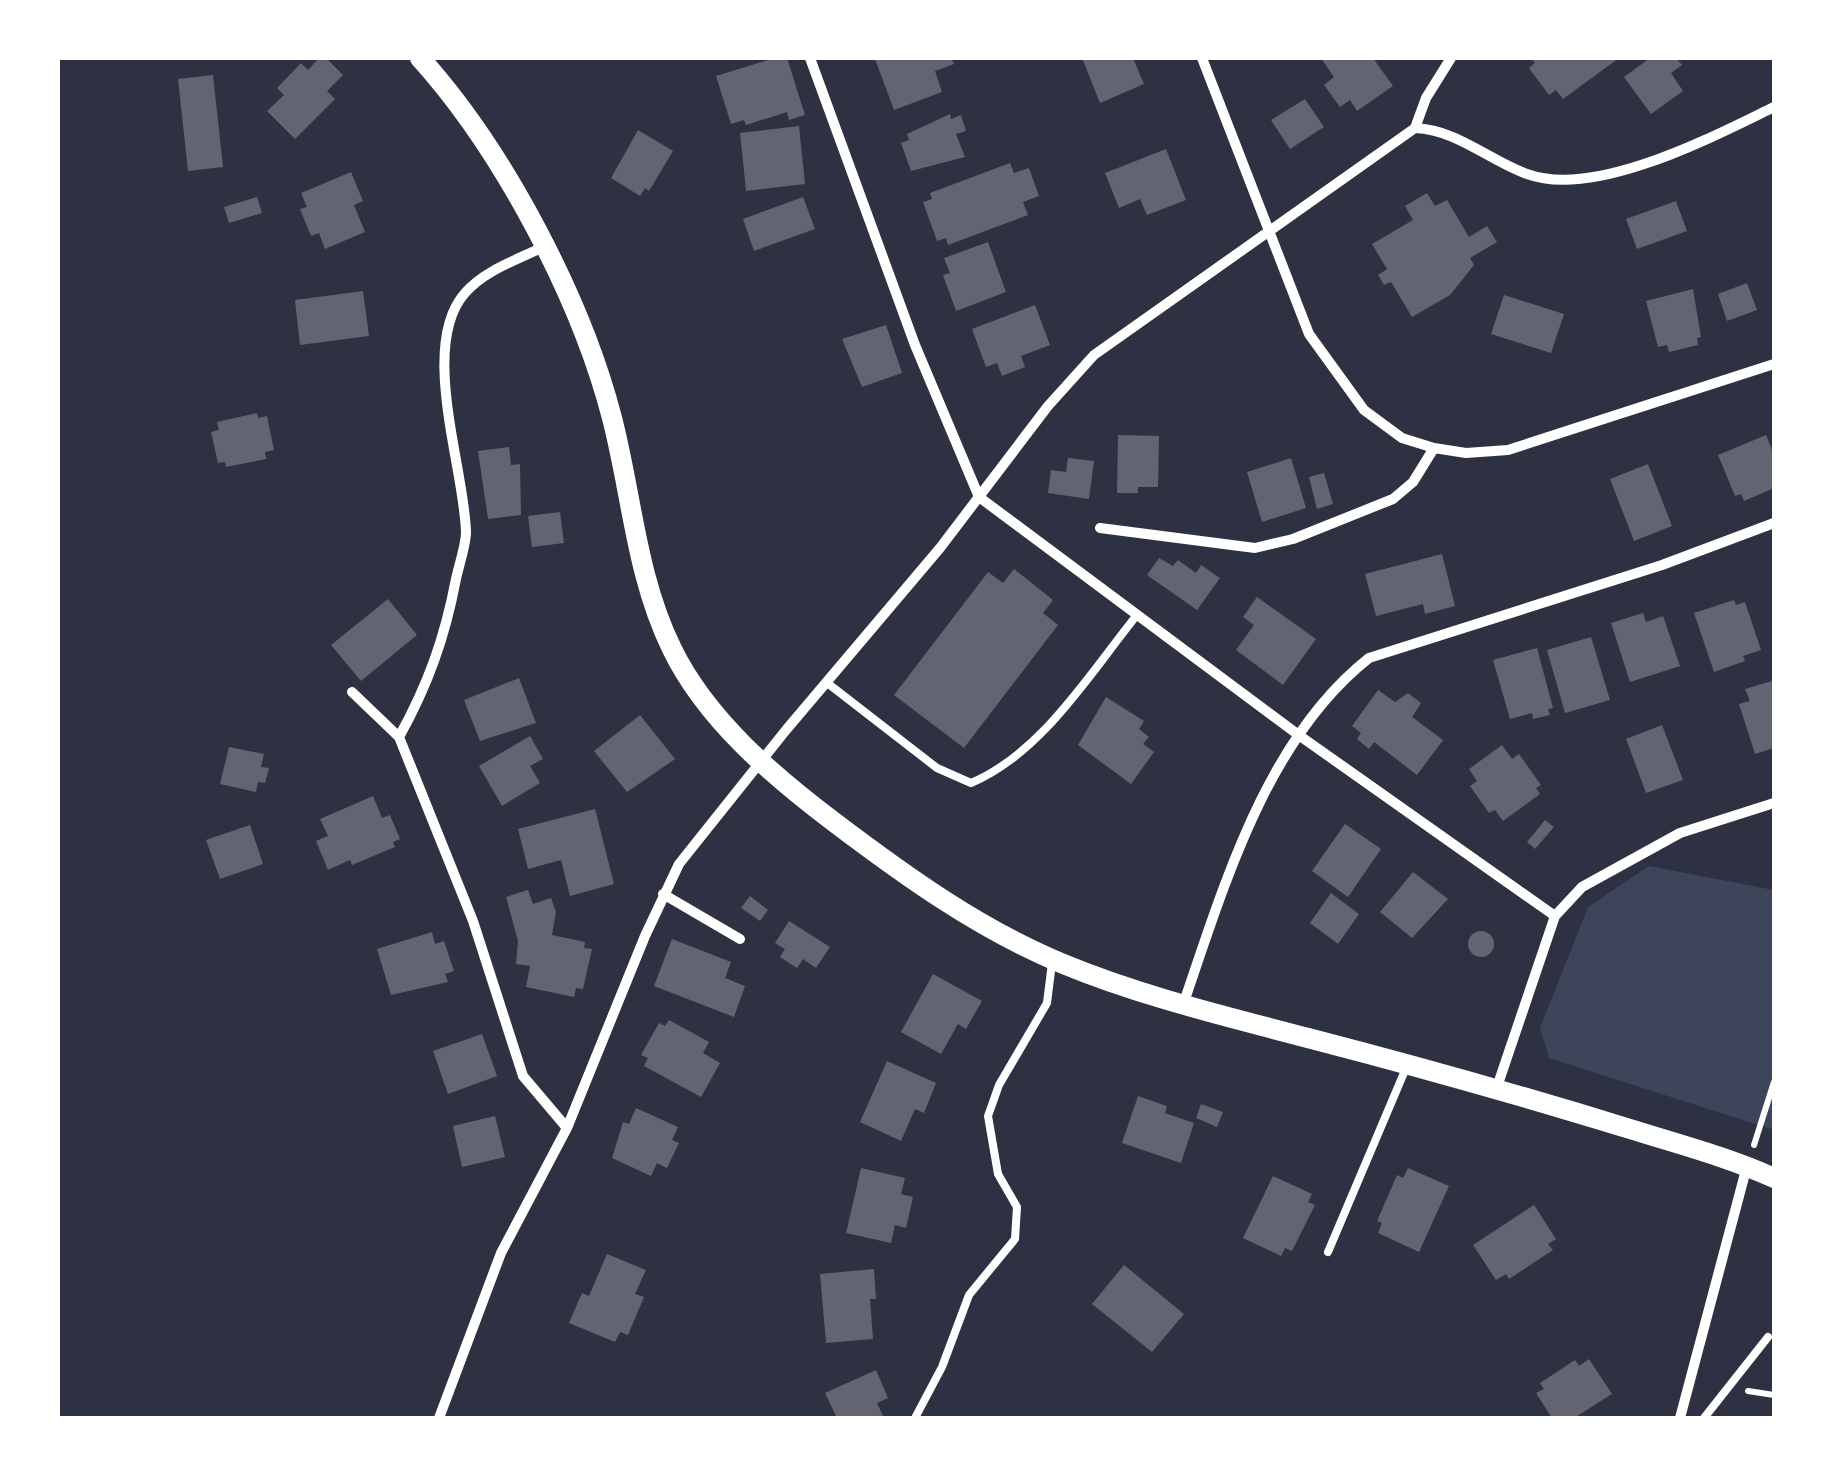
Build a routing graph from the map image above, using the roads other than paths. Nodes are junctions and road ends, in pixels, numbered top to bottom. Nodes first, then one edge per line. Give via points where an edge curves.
1 (420, 58) edge
2 (810, 58) edge
3 (1202, 58) edge
4 (1451, 58) edge
5 (1774, 107) edge
6 (1415, 128) junction
7 (1272, 232) junction
8 (544, 247) junction
9 (1774, 364) edge
10 (1434, 448) junction
11 (979, 497) junction
12 (1774, 523) edge
13 (1100, 528) dead end
14 (1138, 615) junction
15 (826, 682) junction
16 (352, 692) dead end
17 (399, 736) junction
18 (1300, 736) junction
19 (760, 762) junction
20 (1774, 804) edge
21 (663, 894) junction
22 (1556, 916) junction
23 (740, 938) dead end
24 (1052, 959) junction
25 (1183, 1005) junction
26 (1408, 1064) junction
27 (1497, 1087) junction
28 (566, 1128) junction
29 (1748, 1166) junction
30 (1774, 1178) edge
31 (1328, 1252) dead end
32 (1768, 1337) dead end
33 (438, 1418) edge
34 (915, 1418) edge
35 (1680, 1418) edge
36 (1704, 1418) edge

1 - 8 main road via 446,86
2 - 11 street via 915,345
3 - 7 street
4 - 6 street
5 - 6 street via 1676,150 1578,181 1525,173 1440,129
6 - 7 street
7 - 10 street via 1309,334 1364,410 1402,438
7 - 11 street via 1094,355
8 - 17 street via 488,274 462,296 449,334 451,449 466,534 446,632 427,688
8 - 19 main road via 612,417 632,526 673,652
9 - 10 street via 1508,450
10 - 13 street via 1413,482 1392,498 1274,544 1238,549
11 - 14 street
11 - 15 street
12 - 18 street via 1369,658
14 - 15 lane via 1042,731 1000,771 971,783 937,768
14 - 18 street
15 - 19 street
16 - 17 street
17 - 28 street via 473,921 523,1076
18 - 22 street
18 - 25 street via 1220,897
19 - 21 street via 700,834
19 - 24 main road via 890,864 972,918
20 - 22 street via 1680,833 1582,886
21 - 23 street
21 - 28 street
22 - 27 street
24 - 25 main road
24 - 34 lane via 1048,1003 988,1116 998,1174 1017,1207 1015,1239 969,1294
25 - 26 main road
26 - 27 main road
26 - 31 lane
27 - 29 main road
28 - 33 street via 502,1253
29 - 30 main road
29 - 35 street
32 - 36 lane

